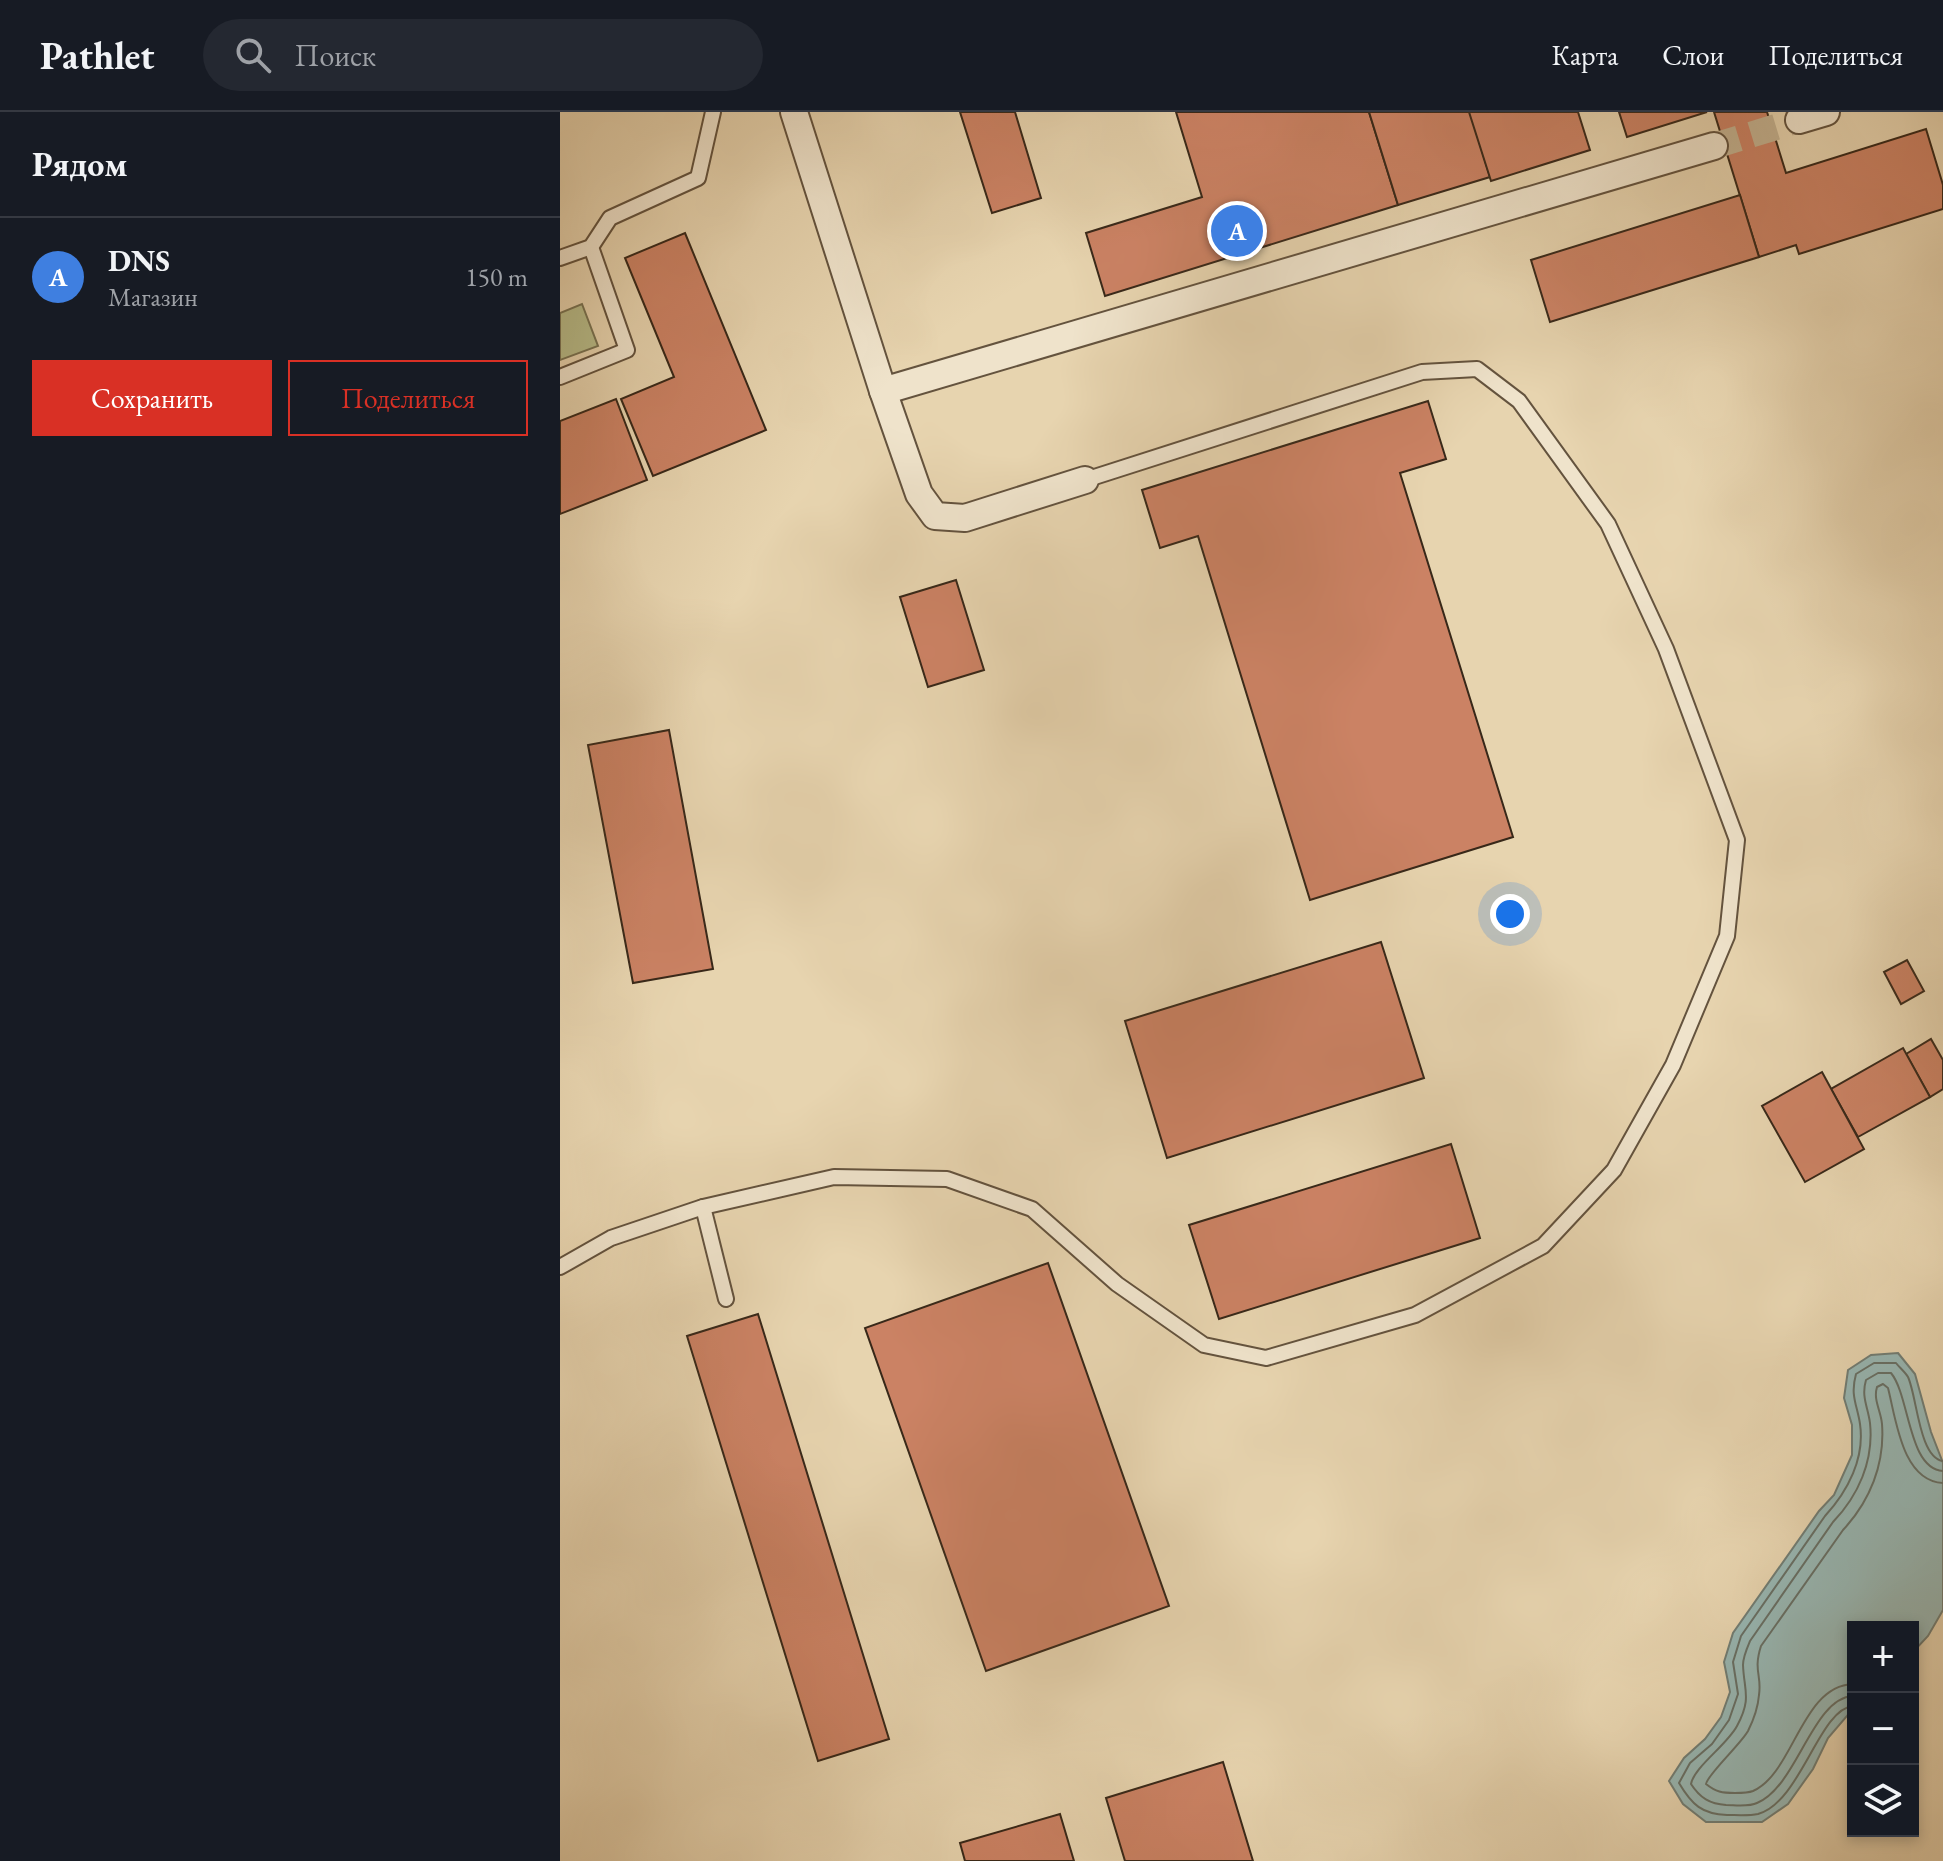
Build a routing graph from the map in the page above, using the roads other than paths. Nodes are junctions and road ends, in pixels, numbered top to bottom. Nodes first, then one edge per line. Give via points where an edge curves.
1 (713, 112) edge
2 (794, 112) edge
3 (1826, 112) edge
4 (1799, 120) dead end
5 (1714, 146) tunnel mouth
6 (591, 247) junction
7 (560, 258) edge
8 (560, 377) edge
9 (883, 391) junction
10 (1085, 480) joint
11 (703, 1207) junction
12 (560, 1267) edge
13 (726, 1299) dead end

1 - 6 lane via 698,178 610,218
2 - 9 street
3 - 4 street
5 - 9 street
6 - 7 lane
6 - 8 lane via 627,350
9 - 10 street via 919,494 935,516 965,518
10 - 11 lane via 1422,372 1477,369 1519,401 1608,524 1666,649 1737,840 1727,936 1673,1065 1614,1170 1543,1246 1415,1315 1266,1358 1204,1345 1117,1284 1032,1209 947,1179 834,1177
11 - 12 lane via 611,1238
11 - 13 lane

